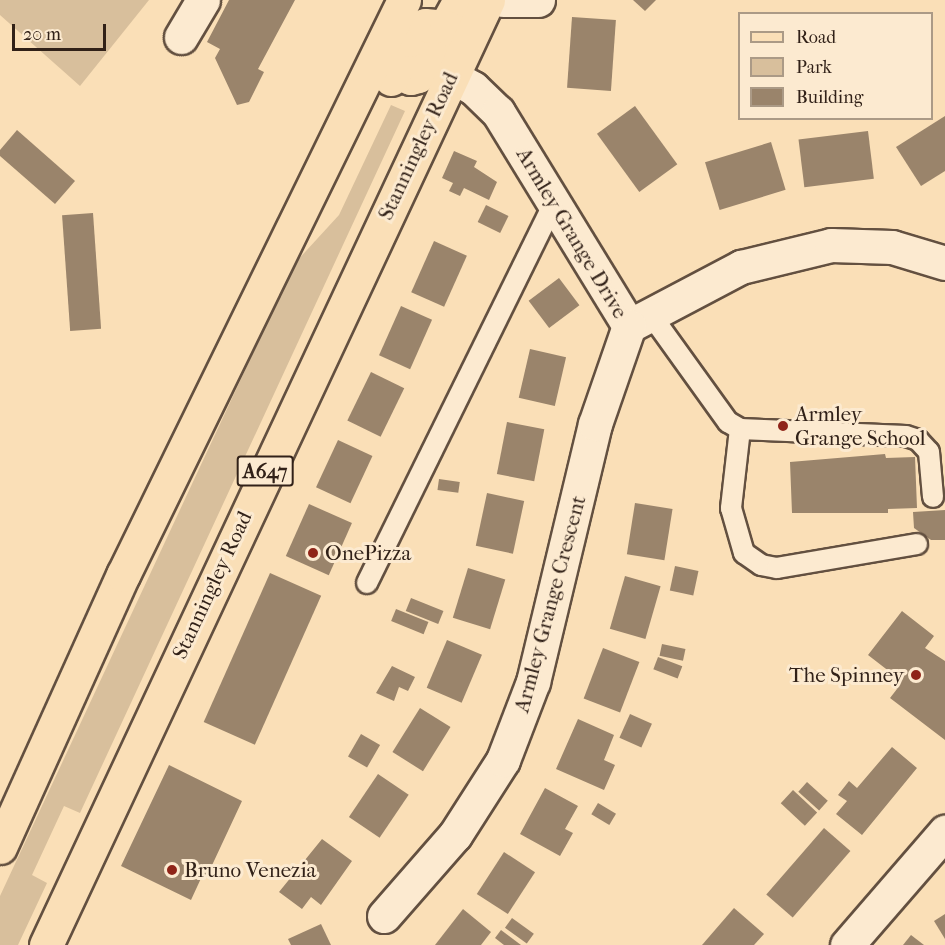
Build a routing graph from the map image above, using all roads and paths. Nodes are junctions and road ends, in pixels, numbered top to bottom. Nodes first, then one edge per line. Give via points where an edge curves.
1 (202, 0) edge
2 (404, 0) edge
3 (488, 0) edge
4 (502, 0) edge
5 (538, 0) edge
6 (458, 22) edge
7 (181, 37) dead end
8 (385, 66) junction
9 (440, 69) junction
10 (554, 203) junction
11 (945, 263) edge
12 (640, 321) junction
13 (740, 429) junction
14 (933, 497) dead end
15 (917, 544) dead end
16 (367, 583) dead end
17 (945, 832) edge
18 (0, 847) edge
19 (384, 916) dead end
20 (46, 945) edge
21 (847, 945) edge

1 - 7 street
2 - 8 main road
3 - 6 main road, Stanningley Road / A647
4 - 5 street
6 - 8 main road via 425,26 416,31
6 - 9 main road, Stanningley Road / A647
8 - 9 main road via 411,78 424,70
8 - 18 main road via 289,237 123,575
9 - 10 street, Armley Grange Drive via 498,112
9 - 20 main road, Stanningley Road / A647
10 - 12 street, Armley Grange Drive
10 - 16 lane
11 - 12 street, Armley Grange Drive via 892,247 831,245 741,267
12 - 13 lane via 728,422
12 - 19 street, Armley Grange Crescent via 596,424 533,682 503,760 455,835
13 - 14 lane via 906,436 918,440 929,452
13 - 15 lane via 731,508 744,553 761,565 777,568
17 - 21 street

